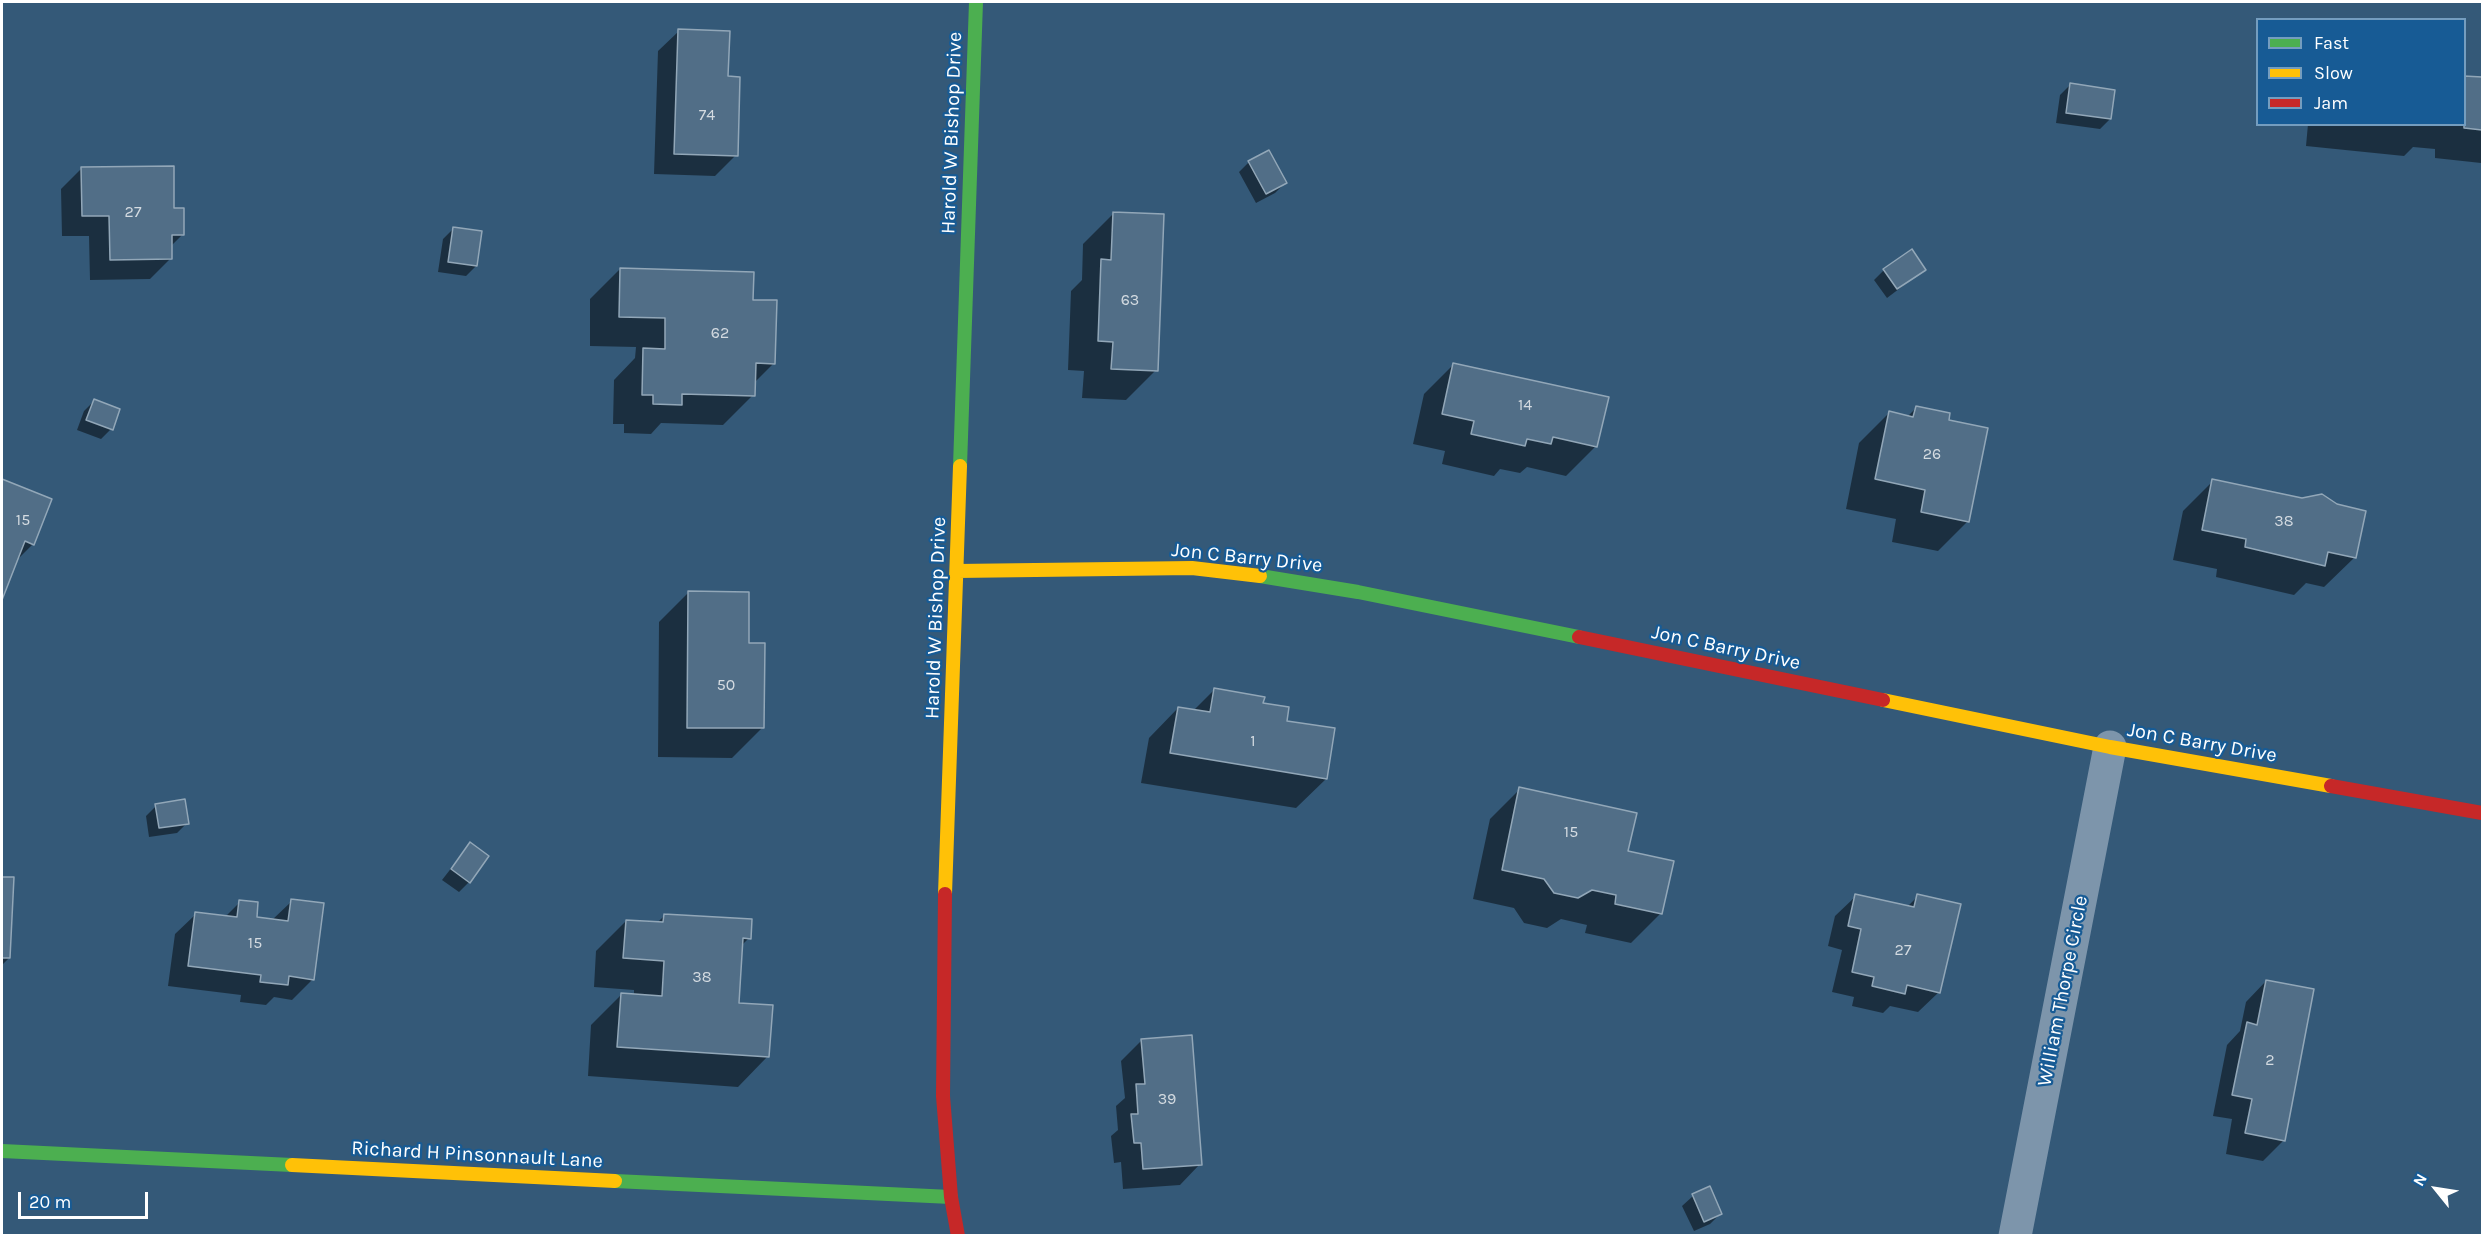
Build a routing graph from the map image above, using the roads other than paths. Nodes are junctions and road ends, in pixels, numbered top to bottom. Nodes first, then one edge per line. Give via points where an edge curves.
1 (976, 2) edge
2 (957, 571) junction
3 (2110, 747) junction
4 (2482, 813) edge
5 (2, 1151) edge
6 (951, 1197) junction
7 (958, 1236) edge
8 (2015, 1236) edge

1 - 2 street, Harold W Bishop Drive
2 - 3 street, Jon C Barry Drive via 1192,568 1275,578
2 - 6 street, Harold W Bishop Drive via 943,945 943,1096
3 - 4 street, Jon C Barry Drive
3 - 8 street, William Thorpe Circle
5 - 6 street, Richard H Pinsonnault Lane
6 - 7 street, Harold W Bishop Drive

